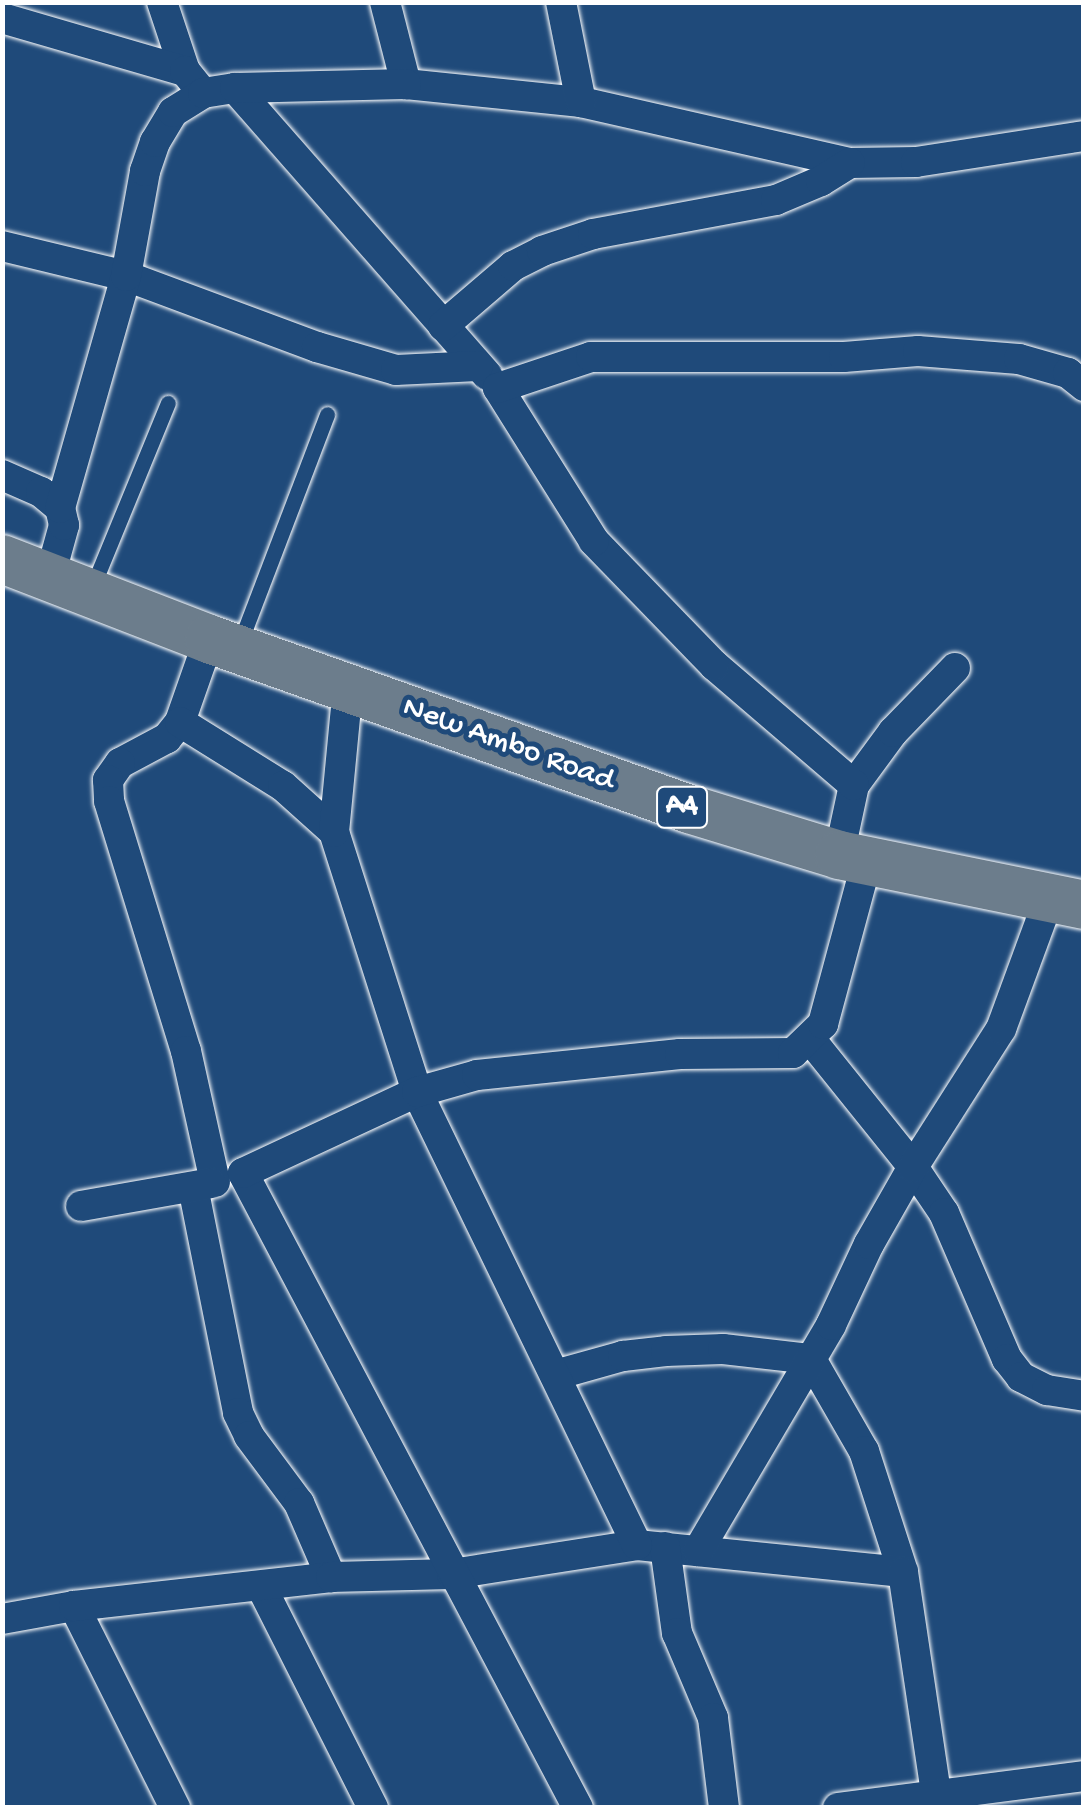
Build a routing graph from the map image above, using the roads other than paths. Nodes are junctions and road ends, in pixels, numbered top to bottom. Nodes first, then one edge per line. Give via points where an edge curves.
1 (162, 2) edge
2 (385, 2) edge
3 (561, 2) edge
4 (9, 14) edge
5 (194, 82) junction
6 (406, 84) junction
7 (235, 88) junction
8 (582, 102) junction
9 (1084, 136) edge
10 (850, 163) junction
11 (2, 246) edge
12 (126, 276) junction
13 (442, 326) junction
14 (488, 376) junction
15 (1084, 386) edge
16 (168, 403) dead end
17 (327, 414) dead end
18 (2, 475) edge
19 (60, 508) junction
20 (2, 559) edge
21 (70, 584) junction
22 (223, 644) junction
23 (955, 668) dead end
24 (348, 687) junction
25 (180, 722) junction
26 (854, 784) junction
27 (334, 832) junction
28 (853, 858) junction
29 (1066, 903) edge
30 (811, 1040) junction
31 (417, 1092) junction
32 (913, 1166) junction
33 (217, 1181) junction
34 (80, 1206) dead end
35 (812, 1359) junction
36 (555, 1375) junction
37 (1084, 1396) edge
38 (651, 1546) junction
39 (698, 1551) junction
40 (902, 1572) junction
41 (452, 1574) junction
42 (331, 1577) junction
43 (262, 1588) junction
44 (74, 1606) junction
45 (2, 1619) edge
46 (1084, 1776) edge
47 (936, 1794) junction
48 (176, 1808) edge
49 (373, 1808) edge
50 (578, 1808) edge
51 (724, 1808) edge
52 (838, 1808) edge

1 - 5 street
2 - 6 street
3 - 8 street
4 - 5 street
5 - 7 street
5 - 12 street via 154,142
6 - 7 street
6 - 8 street
7 - 13 street
8 - 10 street
9 - 10 street via 916,162
10 - 13 street via 776,200 593,234 542,251 513,266
11 - 12 street
12 - 14 street via 396,370
12 - 19 street
13 - 14 street
14 - 15 street via 591,357 844,358 918,351 1020,359 1068,373
14 - 26 street via 594,541 714,665
16 - 21 lane
17 - 22 lane
18 - 19 street
19 - 21 street
20 - 21 main road, New Ambo Road / A4
21 - 22 main road, New Ambo Road / A4
22 - 24 main road, New Ambo Road / A4
22 - 25 street
23 - 26 street via 870,758
24 - 27 street
24 - 28 main road, New Ambo Road / A4 via 513,750
25 - 27 street via 284,786
25 - 33 street via 167,738 111,772 110,801 186,1051
26 - 28 street
27 - 31 street
28 - 29 main road, New Ambo Road / A4
28 - 30 street via 823,1024
29 - 32 street via 1002,1029
30 - 31 street via 793,1053 580,1063 478,1075
30 - 32 street
31 - 33 street
31 - 36 street
32 - 35 street
32 - 37 street via 944,1214 1007,1359 1021,1377 1047,1390
33 - 34 street
33 - 41 street
33 - 42 street via 238,1412 299,1504
35 - 36 street via 666,1350
35 - 39 street
35 - 40 street via 864,1452
36 - 38 street
38 - 39 street
38 - 41 street
38 - 51 street via 676,1633 713,1718
39 - 40 street
40 - 47 street
41 - 42 street
41 - 50 street
42 - 43 street
43 - 44 street
43 - 49 street
44 - 45 street
44 - 48 street
46 - 47 street
47 - 52 street

